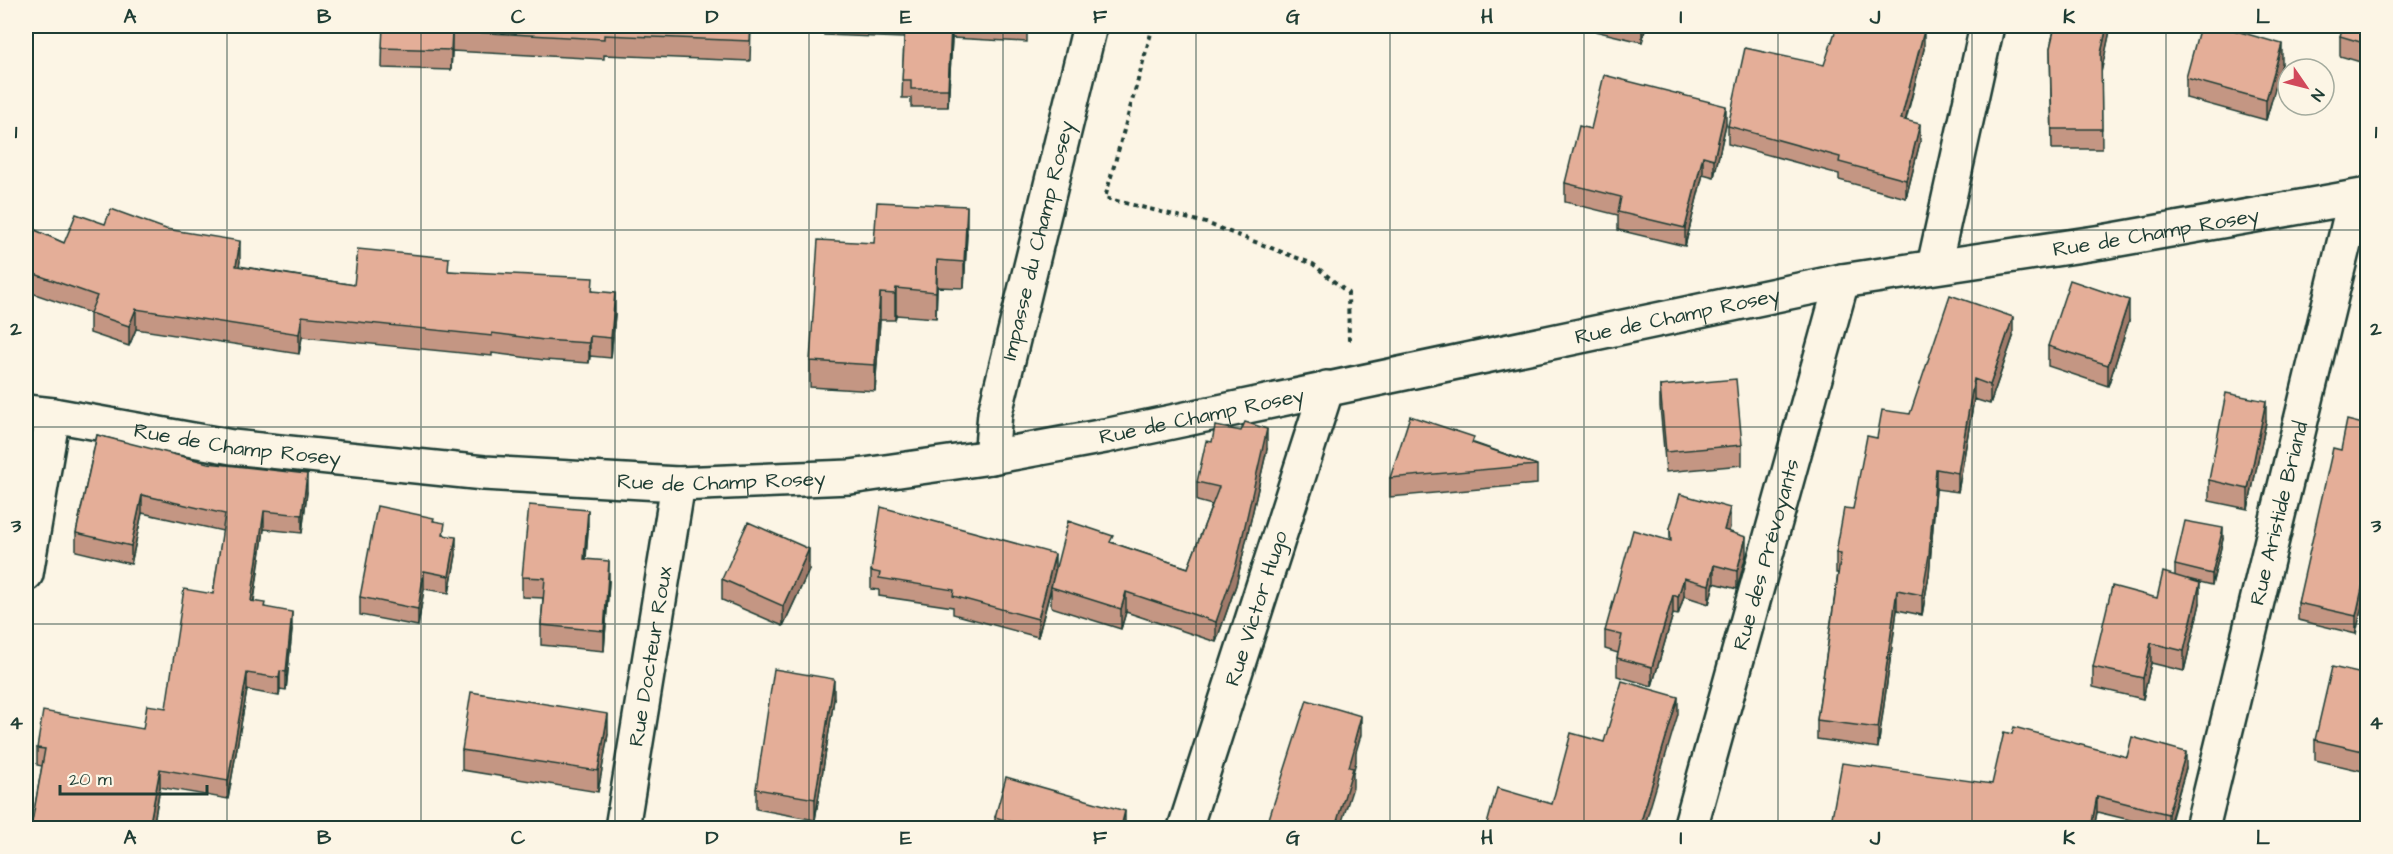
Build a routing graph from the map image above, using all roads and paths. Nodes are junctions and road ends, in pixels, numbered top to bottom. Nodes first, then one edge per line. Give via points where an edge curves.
1 (1090, 26) edge
2 (1153, 26) edge
3 (1987, 26) edge
4 (2361, 197) edge
5 (1934, 266) junction
6 (1842, 281) junction
7 (1338, 386) junction
8 (39, 413) edge
9 (991, 457) junction
10 (678, 484) junction
11 (26, 574) edge
12 (622, 828) edge
13 (1185, 828) edge
14 (1690, 828) edge
15 (2202, 828) edge

1 - 9 street, Impasse du Champ Rosey via 995,413
2 - 7 path via 1105,198 1206,223 1313,264 1348,293
3 - 5 street
4 - 5 street, Rue de Champ Rosey via 2102,242
4 - 15 street, Rue Aristide Briand
5 - 6 street, Rue de Champ Rosey
6 - 7 street, Rue de Champ Rosey
6 - 14 street, Rue des Prévoyants
7 - 9 street, Rue de Champ Rosey
7 - 13 street, Rue Victor Hugo
8 - 10 street, Rue de Champ Rosey via 232,447 484,473
8 - 11 street
9 - 10 street, Rue de Champ Rosey via 850,477
10 - 12 street, Rue Docteur Roux

